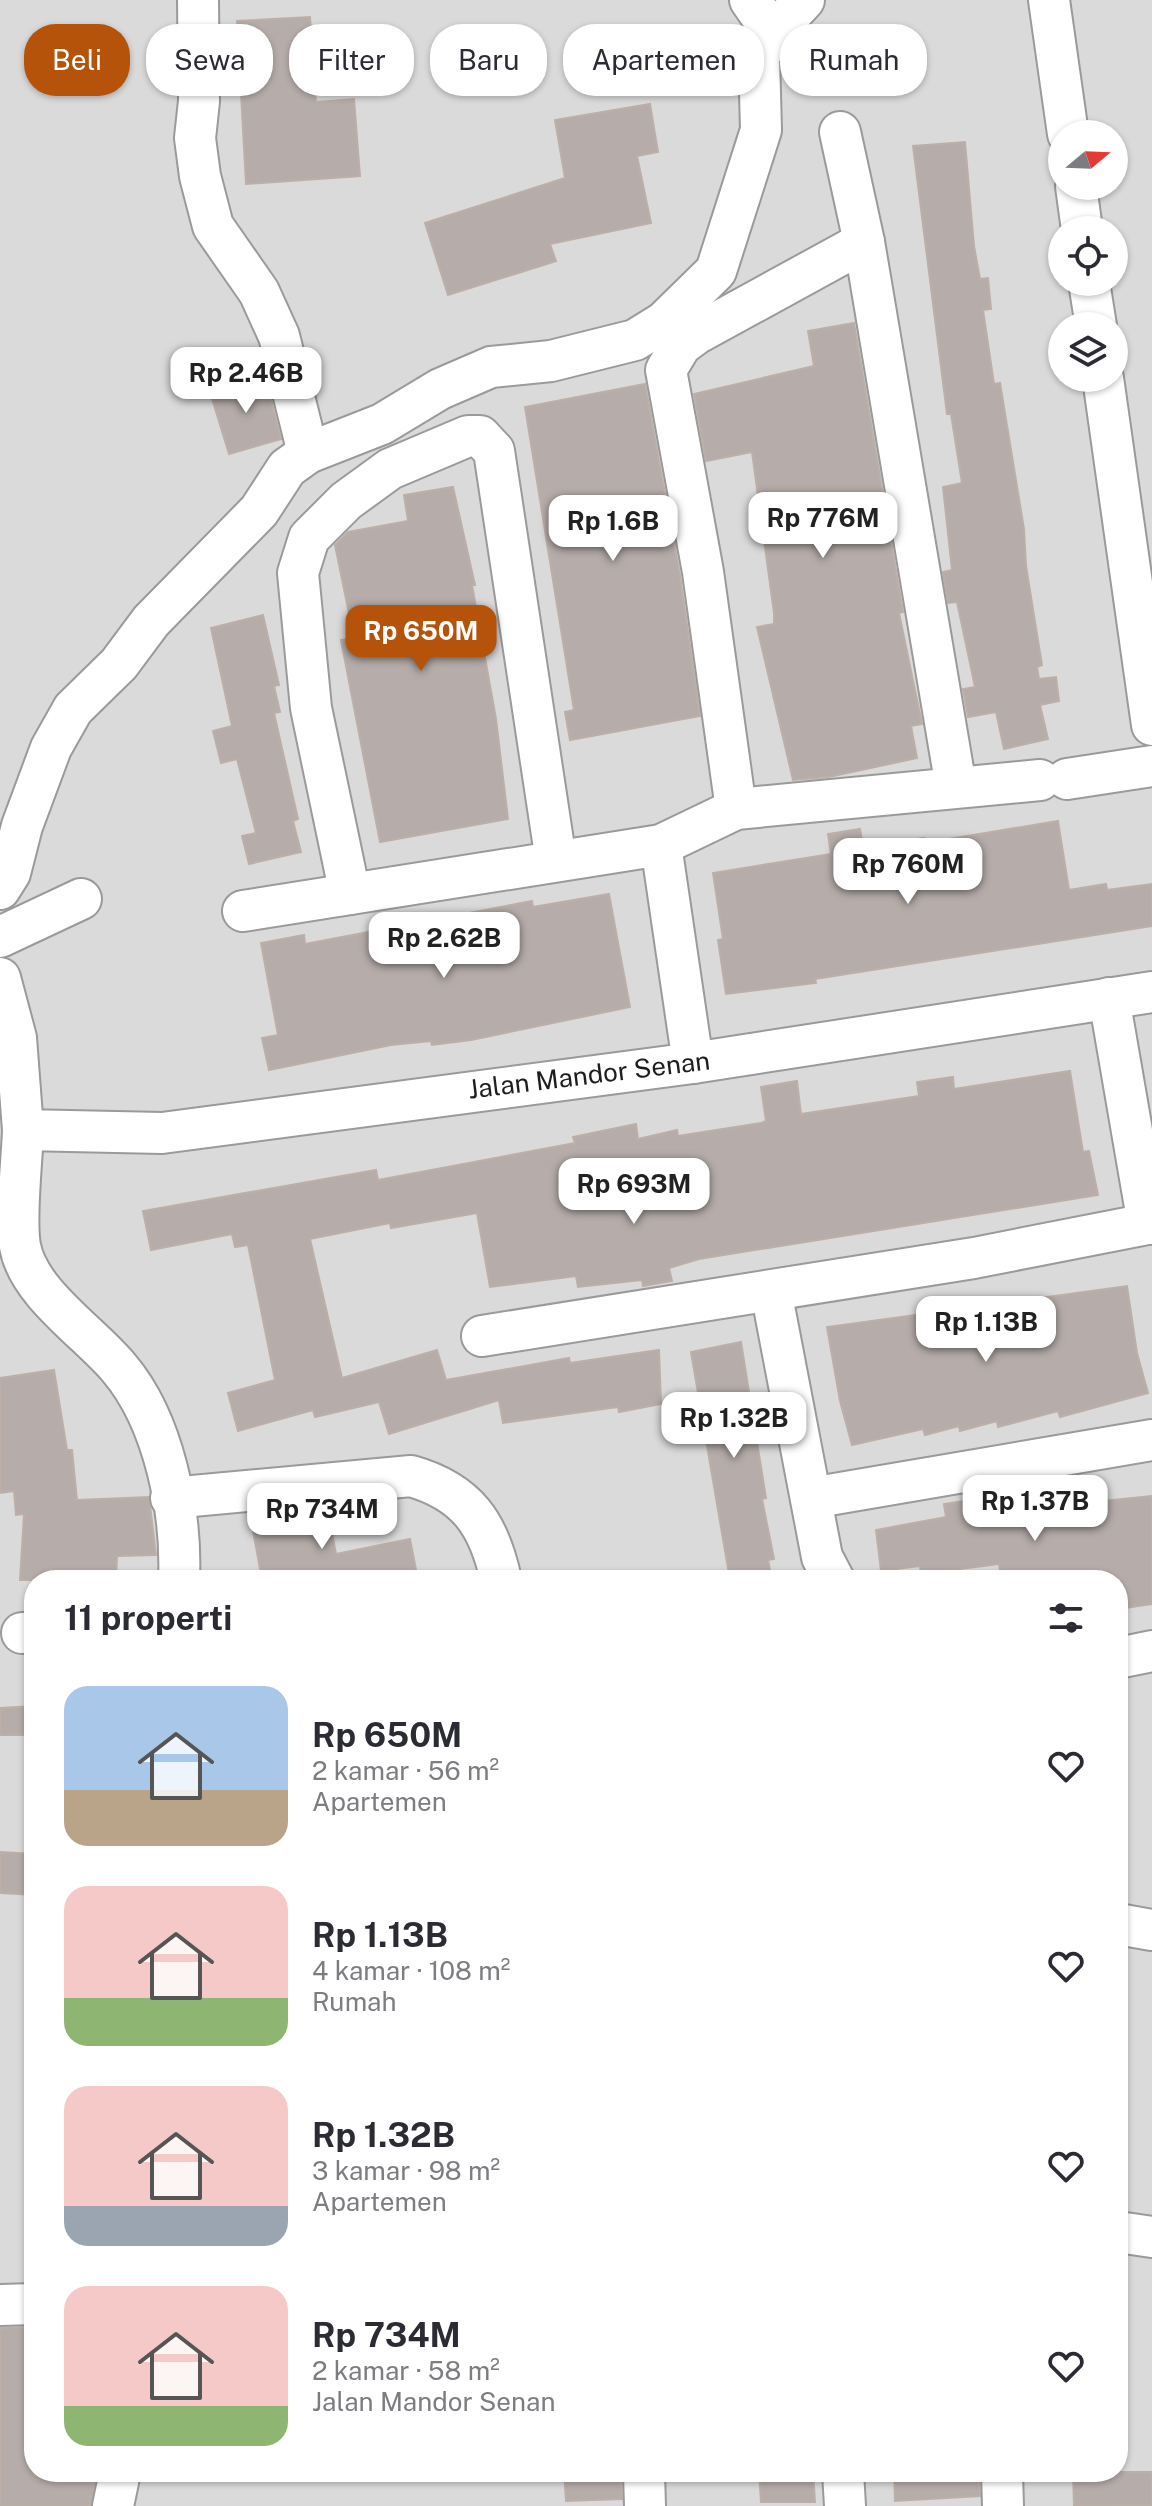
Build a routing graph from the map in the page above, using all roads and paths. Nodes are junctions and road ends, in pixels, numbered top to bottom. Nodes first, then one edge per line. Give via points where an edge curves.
1 (198, 0) edge
2 (750, 0) edge
3 (804, 0) edge
4 (1049, 0) edge
5 (773, 33) junction
6 (1066, 120) edge
7 (840, 132) dead end
8 (864, 242) junction
9 (1105, 392) edge
10 (308, 453) junction
11 (1152, 725) edge
12 (1152, 766) edge
13 (956, 787) junction
14 (736, 809) junction
15 (661, 845) junction
16 (556, 861) junction
17 (0, 889) edge
18 (350, 894) junction
19 (81, 899) dead end
20 (243, 911) dead end
21 (0, 937) edge
22 (0, 978) edge
23 (1152, 992) edge
24 (1109, 998) junction
25 (693, 1063) junction
26 (23, 1130) junction
27 (1150, 1224) edge
28 (771, 1291) junction
29 (482, 1336) dead end
30 (1152, 1440) edge
31 (171, 1498) junction
32 (811, 1498) junction
33 (178, 1570) edge
34 (499, 1570) edge
35 (829, 1570) edge
36 (1152, 1651) edge
37 (1128, 1656) edge
38 (1128, 1926) edge
39 (1152, 1930) edge
40 (1128, 2233) edge
41 (1152, 2237) edge
42 (24, 2304) edge
43 (0, 2305) edge
44 (118, 2482) edge
45 (644, 2482) edge
46 (844, 2482) edge
47 (1002, 2482) edge
48 (113, 2506) edge
49 (645, 2506) edge
50 (845, 2506) edge
51 (1003, 2506) edge

1 - 10 street via 195,138 200,176 213,226 259,292 279,336
2 - 5 street
3 - 5 street
4 - 6 street
5 - 10 street via 759,56 761,130 716,271 664,322 635,340 551,361 491,367 440,389 382,424
7 - 8 street
8 - 13 street
8 - 14 street via 696,334 681,345 666,370 703,572
9 - 11 street
10 - 17 street via 287,468 259,511 73,709 51,748
12 - 13 street
13 - 14 street
14 - 15 street
15 - 16 street
15 - 25 street
16 - 18 street
16 - 18 street via 494,451 480,436 468,436 390,469 346,501 309,538 298,573 311,708
18 - 20 street
19 - 21 street
22 - 26 street via 16,1038
23 - 24 street, Jalan Mandor Senan
24 - 25 street, Jalan Mandor Senan
24 - 27 street
25 - 26 street, Jalan Mandor Senan via 162,1133
26 - 31 street via 20,1247 32,1274 120,1368 149,1411 164,1450
27 - 28 street
28 - 29 street
28 - 32 street
30 - 32 street
31 - 33 street
31 - 34 street via 411,1476 442,1485 473,1511
32 - 35 street
36 - 37 street
38 - 39 street
40 - 41 street
42 - 43 street
44 - 48 street
45 - 49 street
46 - 50 street
47 - 51 street

